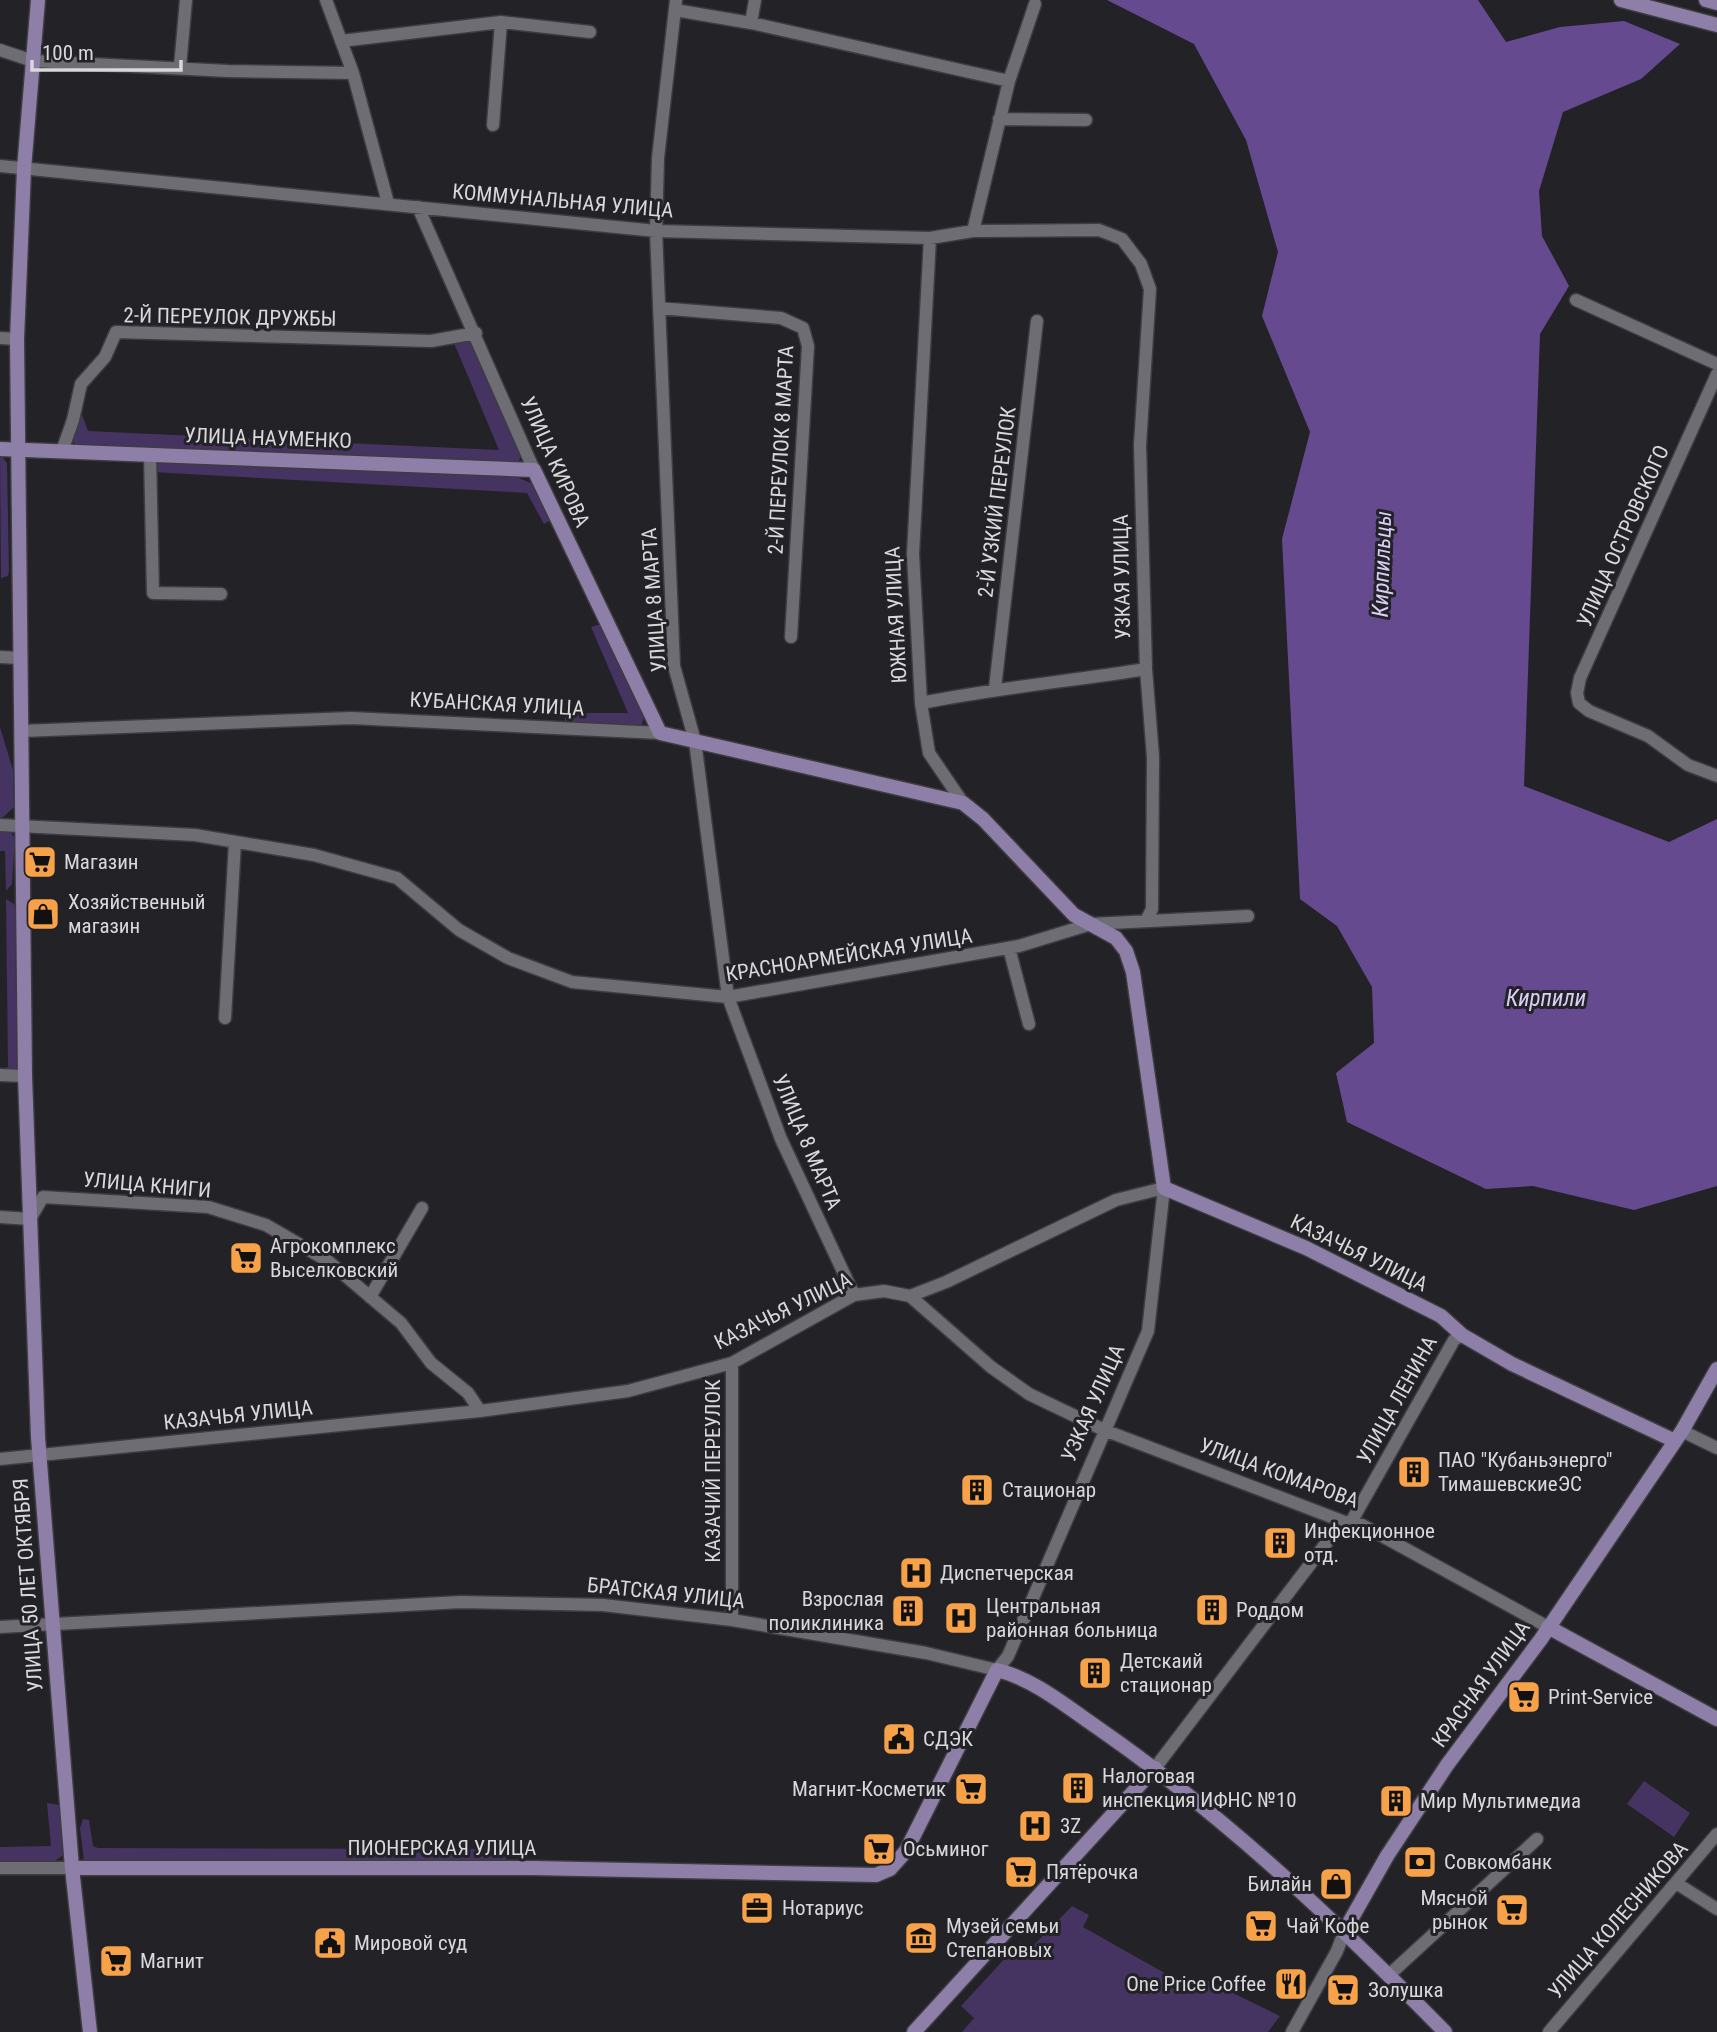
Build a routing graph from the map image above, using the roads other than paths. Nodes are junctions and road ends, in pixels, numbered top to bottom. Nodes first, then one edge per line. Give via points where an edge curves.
1 (38, 0) edge
2 (186, 0) edge
3 (326, 0) edge
4 (755, 0) edge
5 (1621, 0) edge
6 (1706, 0) edge
7 (1717, 3) edge
8 (1035, 4) dead end
9 (675, 5) edge
10 (501, 22) junction
11 (751, 23) junction
12 (1717, 25) edge
13 (590, 32) dead end
14 (341, 41) junction
15 (0, 50) edge
16 (33, 61) junction
17 (180, 67) junction
18 (353, 73) junction
19 (1009, 80) junction
20 (999, 119) junction
21 (1086, 120) dead end
22 (493, 125) dead end
23 (0, 166) edge
24 (24, 169) junction
25 (388, 203) junction
26 (418, 207) junction
27 (656, 231) junction
28 (973, 231) junction
29 (930, 238) junction
30 (1122, 239) joint
31 (1576, 299) dead end
32 (659, 308) junction
33 (1037, 321) dead end
34 (476, 334) junction
35 (0, 338) edge
36 (17, 339) junction
37 (1717, 364) edge
38 (1717, 374) edge
39 (0, 449) edge
40 (17, 450) junction
41 (62, 451) junction
42 (150, 454) junction
43 (534, 470) junction
44 (221, 594) dead end
45 (791, 637) dead end
46 (0, 657) edge
47 (19, 658) junction
48 (1146, 669) junction
49 (995, 688) junction
50 (921, 703) junction
51 (22, 731) junction
52 (660, 733) junction
53 (695, 741) junction
54 (1717, 776) edge
55 (963, 803) junction
56 (0, 825) edge
57 (22, 826) junction
58 (235, 842) junction
59 (1248, 916) dead end
60 (1146, 921) junction
61 (1091, 924) junction
62 (1009, 948) junction
63 (728, 997) junction
64 (225, 1017) dead end
65 (1029, 1024) dead end
66 (0, 1075) edge
67 (25, 1076) junction
68 (1164, 1188) junction
69 (422, 1208) dead end
70 (0, 1217) edge
71 (30, 1219) junction
72 (854, 1295) junction
73 (911, 1296) junction
74 (370, 1297) junction
75 (1462, 1335) junction
76 (732, 1363) junction
77 (1717, 1369) edge
78 (480, 1411) junction
79 (1104, 1430) junction
80 (1679, 1436) junction
81 (1717, 1448) edge
82 (40, 1456) junction
83 (0, 1459) edge
84 (1350, 1524) junction
85 (732, 1620) junction
86 (51, 1625) junction
87 (0, 1627) edge
88 (1548, 1628) junction
89 (997, 1670) junction
90 (1717, 1719) edge
91 (1155, 1768) junction
92 (1717, 1834) edge
93 (1538, 1839) dead end
94 (0, 1868) edge
95 (72, 1868) junction
96 (883, 1872) joint
97 (1676, 1883) junction
98 (1717, 1909) edge
99 (1345, 1930) junction
100 (1389, 1975) junction
101 (90, 2032) edge
102 (914, 2032) edge
103 (1293, 2032) edge
104 (1445, 2032) edge
105 (1549, 2032) edge

1 - 16 main road, УЛИЦА 50 ЛЕТ ОКТЯБРЯ
2 - 17 street
3 - 14 street
4 - 11 street
5 - 12 main road
6 - 7 main road
8 - 19 street
9 - 11 street
9 - 27 street, УЛИЦА 8 МАРТА via 658,158
10 - 13 street
10 - 14 street
10 - 22 street
11 - 19 street
14 - 18 street
15 - 16 street
16 - 17 street
16 - 24 main road, УЛИЦА 50 ЛЕТ ОКТЯБРЯ
17 - 18 street
18 - 25 street
19 - 20 street
20 - 21 street
20 - 28 street
23 - 24 street, КОММУНАЛЬНАЯ УЛИЦА
24 - 25 street, КОММУНАЛЬНАЯ УЛИЦА
24 - 36 main road, УЛИЦА 50 ЛЕТ ОКТЯБРЯ
25 - 26 street, КОММУНАЛЬНАЯ УЛИЦА
26 - 27 street, КОММУНАЛЬНАЯ УЛИЦА
26 - 34 street, УЛИЦА КИРОВА
27 - 29 street, КОММУНАЛЬНАЯ УЛИЦА
27 - 32 street, УЛИЦА 8 МАРТА
28 - 29 street, КОММУНАЛЬНАЯ УЛИЦА
28 - 30 street, КОММУНАЛЬНАЯ УЛИЦА via 1099,230
29 - 50 street, ЮЖНАЯ УЛИЦА via 913,554
30 - 48 street, УЗКАЯ УЛИЦА via 1141,264 1150,289 1140,445
31 - 37 street
32 - 45 street, 2-Й ПЕРЕУЛОК 8 МАРТА via 781,318 803,328 808,346
32 - 53 street, УЛИЦА 8 МАРТА via 674,666
33 - 49 street, 2-Й УЗКИЙ ПЕРЕУЛОК
34 - 41 street, 2-Й ПЕРЕУЛОК ДРУЖБЫ via 431,341 116,332 105,357 81,384
34 - 43 street, УЛИЦА КИРОВА
35 - 36 street
36 - 40 main road, УЛИЦА 50 ЛЕТ ОКТЯБРЯ
38 - 54 street, УЛИЦА ОСТРОВСКОГО via 1577,693 1579,703 1589,711 1648,736 1688,765
39 - 40 main road, УЛИЦА НАУМЕНКО
40 - 41 main road, УЛИЦА НАУМЕНКО
40 - 47 main road, УЛИЦА 50 ЛЕТ ОКТЯБРЯ
41 - 42 main road, УЛИЦА НАУМЕНКО
42 - 43 main road, УЛИЦА НАУМЕНКО
42 - 44 street via 153,593
43 - 52 main road, УЛИЦА КИРОВА
46 - 47 street
47 - 51 main road, УЛИЦА 50 ЛЕТ ОКТЯБРЯ
48 - 49 street
48 - 60 street, УЗКАЯ УЛИЦА via 1153,757 1152,909
49 - 50 street
50 - 55 street, ЮЖНАЯ УЛИЦА via 929,753
51 - 52 street, КУБАНСКАЯ УЛИЦА via 351,718
51 - 57 main road, УЛИЦА 50 ЛЕТ ОКТЯБРЯ
52 - 53 main road, КУБАНСКАЯ УЛИЦА
53 - 55 main road, КУБАНСКАЯ УЛИЦА
53 - 63 street, УЛИЦА 8 МАРТА
55 - 61 main road, ЮЖНАЯ УЛИЦА via 984,819 1074,915
56 - 57 street, КРАСНОАРМЕЙСКАЯ УЛИЦА
57 - 58 street, КРАСНОАРМЕЙСКАЯ УЛИЦА via 195,835
57 - 67 main road, УЛИЦА 50 ЛЕТ ОКТЯБРЯ
58 - 63 street, КРАСНОАРМЕЙСКАЯ УЛИЦА via 314,855 397,878 459,930 508,958 572,982
58 - 64 street
59 - 60 street, КРАСНОАРМЕЙСКАЯ УЛИЦА
60 - 61 street, КРАСНОАРМЕЙСКАЯ УЛИЦА
61 - 62 street, КРАСНОАРМЕЙСКАЯ УЛИЦА
61 - 68 main road, УЗКАЯ УЛИЦА via 1122,944 1133,972
62 - 63 street, КРАСНОАРМЕЙСКАЯ УЛИЦА
62 - 65 street
63 - 72 street, УЛИЦА 8 МАРТА via 781,1139
66 - 67 street
67 - 71 main road, УЛИЦА 50 ЛЕТ ОКТЯБРЯ
68 - 73 street, КАЗАЧЬЯ УЛИЦА via 1116,1200
68 - 75 main road, КАЗАЧЬЯ УЛИЦА via 1306,1248 1441,1317
68 - 79 street, УЗКАЯ УЛИЦА via 1148,1331
69 - 74 street
70 - 71 street
71 - 74 street, УЛИЦА КНИГИ via 43,1197 208,1207 266,1224 328,1261
71 - 82 main road, УЛИЦА 50 ЛЕТ ОКТЯБРЯ
72 - 73 street, КАЗАЧЬЯ УЛИЦА via 884,1291
72 - 76 street, КАЗАЧЬЯ УЛИЦА
73 - 79 street, УЛИЦА КОМАРОВА via 1028,1394
74 - 78 street, УЛИЦА КНИГИ via 401,1323 431,1363 468,1393
75 - 80 main road, КАЗАЧЬЯ УЛИЦА via 1590,1404
75 - 84 street, УЛИЦА ЛЕНИНА via 1454,1340
76 - 78 street, КАЗАЧЬЯ УЛИЦА via 628,1391
76 - 85 street, КАЗАЧИЙ ПЕРЕУЛОК
77 - 80 main road, КРАСНАЯ УЛИЦА
78 - 82 street, КАЗАЧЬЯ УЛИЦА
79 - 84 street, УЛИЦА КОМАРОВА
79 - 89 street, УЗКАЯ УЛИЦА via 1008,1656
80 - 81 street, КАЗАЧЬЯ УЛИЦА
80 - 88 main road, КРАСНАЯ УЛИЦА
82 - 83 street, КАЗАЧЬЯ УЛИЦА
82 - 86 main road, УЛИЦА 50 ЛЕТ ОКТЯБРЯ
84 - 88 street, УЛИЦА КОМАРОВА via 1368,1529
84 - 91 street, УЛИЦА ЛЕНИНА via 1336,1530
85 - 86 street, БРАТСКАЯ УЛИЦА via 603,1605 461,1602
85 - 89 street, БРАТСКАЯ УЛИЦА
86 - 87 street, БРАТСКАЯ УЛИЦА
86 - 95 main road, УЛИЦА 50 ЛЕТ ОКТЯБРЯ
88 - 90 main road, УЛИЦА КОМАРОВА
88 - 99 main road, КРАСНАЯ УЛИЦА via 1447,1765
89 - 91 main road, БРАТСКАЯ УЛИЦА via 1029,1683
89 - 96 main road, УЗКАЯ УЛИЦА via 906,1851
91 - 99 main road, БРАТСКАЯ УЛИЦА
91 - 102 main road, УЛИЦА ЛЕНИНА
92 - 97 street, УЛИЦА КОЛЕСНИКОВА
93 - 100 street
94 - 95 street, ПИОНЕРСКАЯ УЛИЦА
95 - 96 main road, ПИОНЕРСКАЯ УЛИЦА via 542,1868 866,1876
95 - 101 main road, УЛИЦА 50 ЛЕТ ОКТЯБРЯ
97 - 98 street
97 - 105 street, УЛИЦА КОЛЕСНИКОВА
99 - 100 main road, БРАТСКАЯ УЛИЦА
99 - 103 street, КРАСНАЯ УЛИЦА
100 - 104 main road, БРАТСКАЯ УЛИЦА

